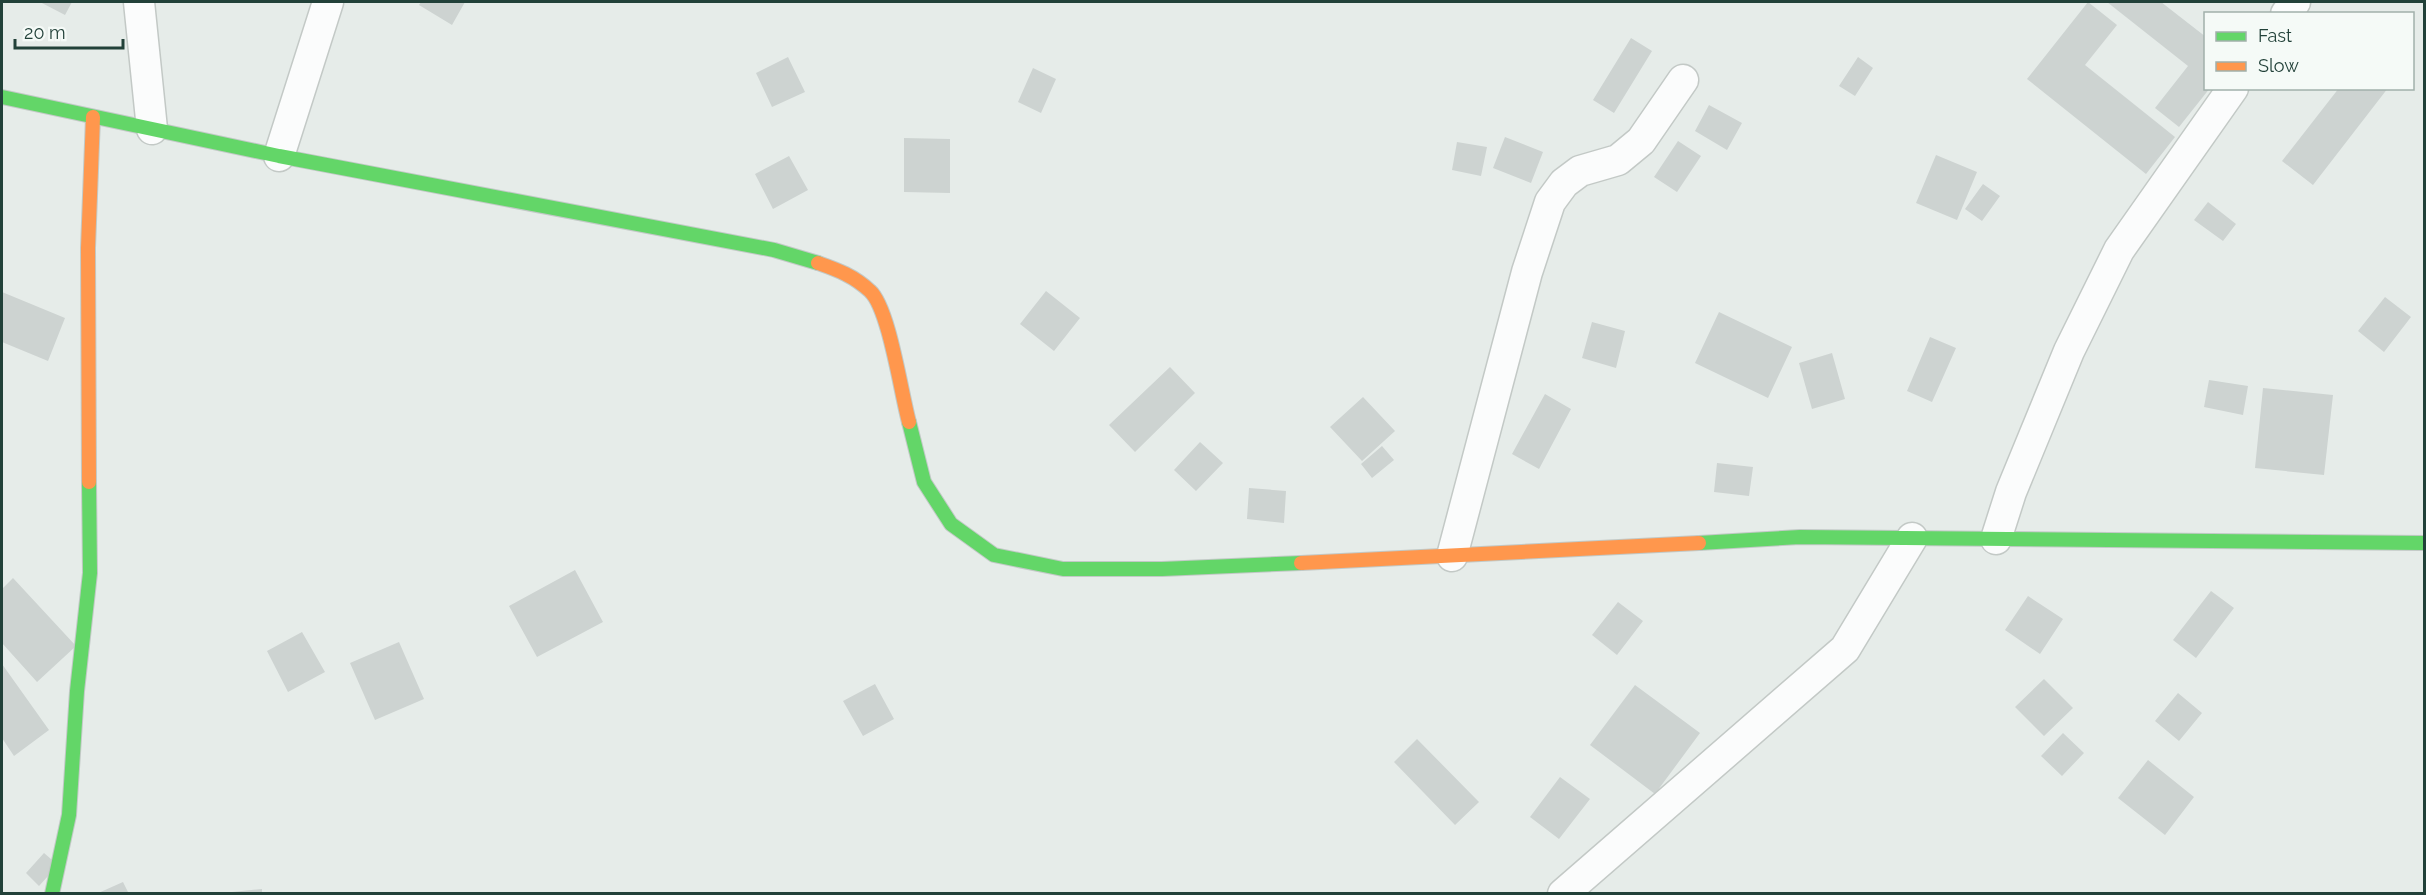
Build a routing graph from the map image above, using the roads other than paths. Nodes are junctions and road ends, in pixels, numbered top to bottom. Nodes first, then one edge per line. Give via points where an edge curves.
1 (139, 2) edge
2 (328, 2) edge
3 (1683, 80) dead end
4 (2232, 90) edge
5 (2, 97) edge
6 (93, 117) junction
7 (152, 129) junction
8 (279, 156) junction
9 (1912, 538) junction
10 (1995, 539) junction
11 (2424, 543) edge
12 (1452, 556) junction
13 (52, 894) edge
14 (1563, 894) edge

1 - 7 street
2 - 8 street
3 - 12 street via 1641,141 1618,160 1581,171 1564,183 1550,202 1527,272
4 - 10 street via 2119,250 2069,351
5 - 6 street
6 - 7 street
6 - 13 street via 88,248 90,573 69,815
7 - 8 street
8 - 12 street via 774,250 846,273 872,292 885,315 924,482 951,524 994,555 1063,569 1162,569
9 - 10 street
9 - 12 street via 1800,537
9 - 14 street via 1845,649
10 - 11 street

